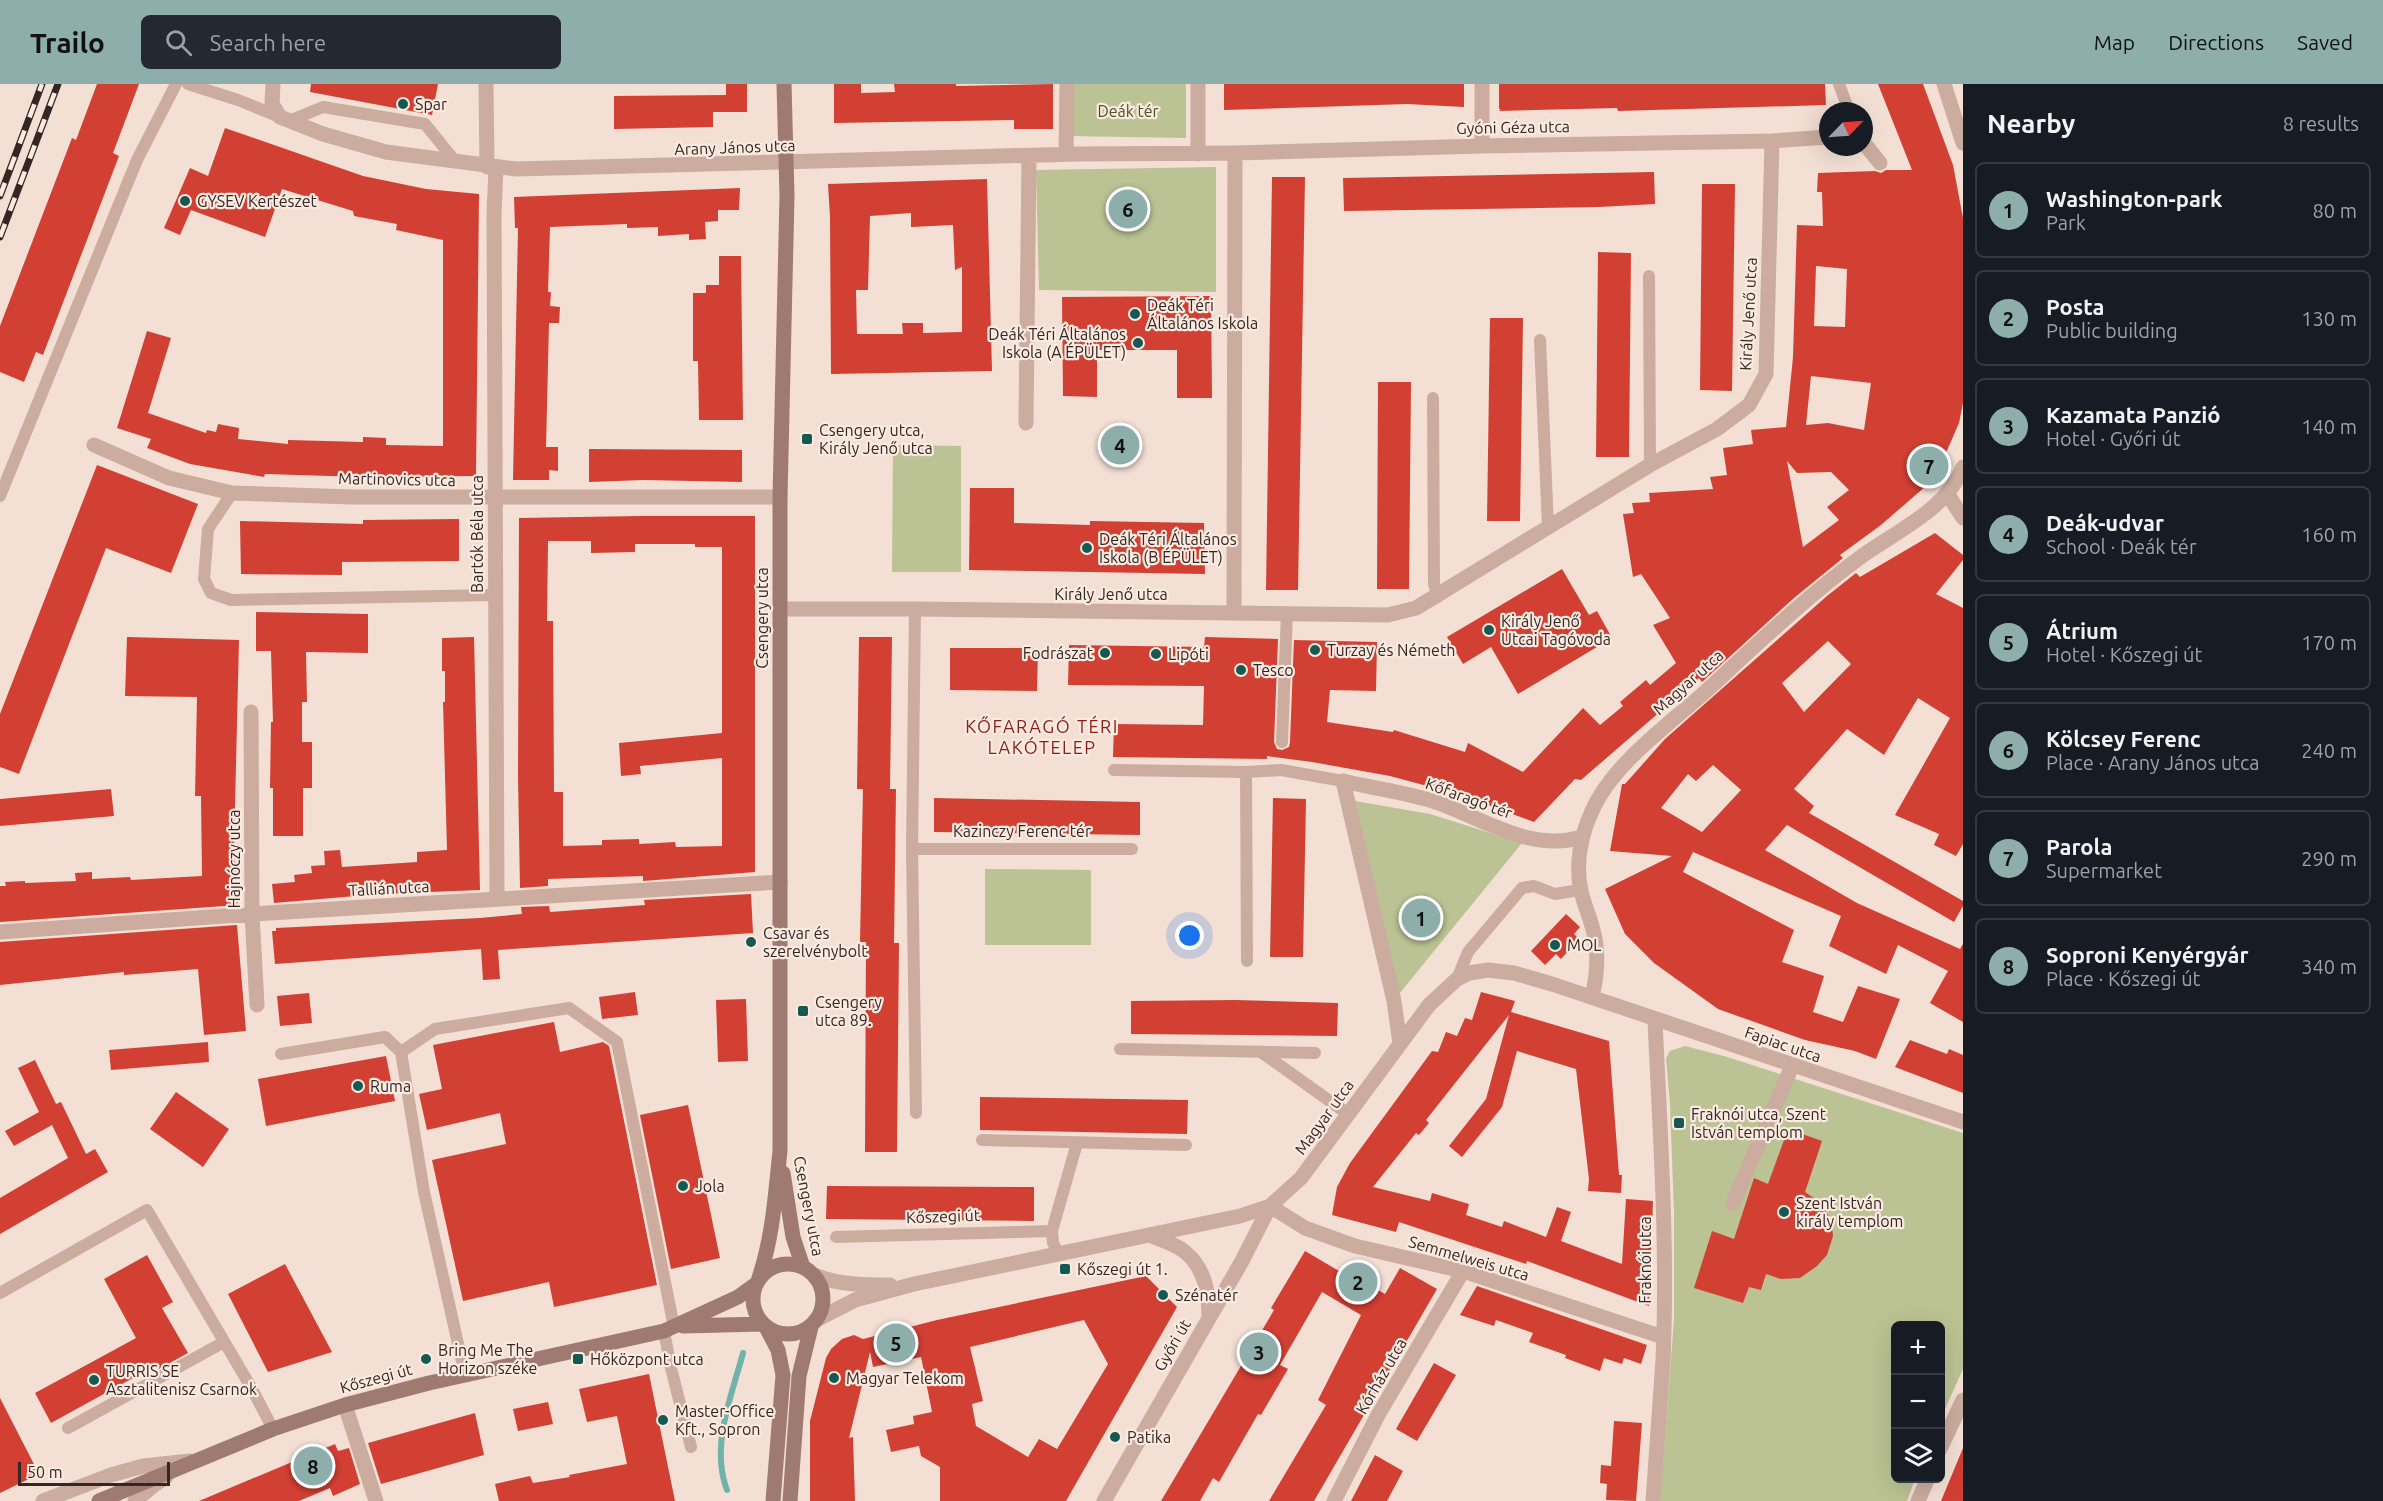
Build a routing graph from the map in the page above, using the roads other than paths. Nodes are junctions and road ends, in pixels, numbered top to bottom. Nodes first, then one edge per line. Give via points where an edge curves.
1 (176, 84) edge
2 (188, 84) edge
3 (273, 84) edge
4 (486, 84) edge
5 (784, 84) edge
6 (1067, 84) edge
7 (1198, 84) edge
8 (1482, 84) edge
9 (1839, 84) edge
10 (1944, 84) edge
11 (1846, 102) edge
12 (284, 119) junction
13 (1819, 138) edge
14 (1772, 141) junction
15 (1963, 143) edge
16 (1482, 146) junction
17 (1198, 153) junction
18 (1235, 153) junction
19 (1066, 154) junction
20 (1873, 154) edge
21 (1029, 156) junction
22 (456, 161) junction
23 (1880, 162) dead end
24 (786, 163) junction
25 (492, 168) junction
26 (1649, 276) dead end
27 (1540, 340) dead end
28 (1433, 398) dead end
29 (1026, 423) dead end
30 (94, 445) dead end
31 (1650, 465) junction
32 (1963, 467) edge
33 (232, 493) junction
34 (1947, 493) junction
35 (0, 496) edge
36 (780, 497) junction
37 (496, 498) junction
38 (1963, 518) edge
39 (1548, 527) junction
40 (495, 595) junction
41 (1438, 597) junction
42 (780, 609) junction
43 (915, 609) junction
44 (1234, 612) junction
45 (1287, 613) junction
46 (251, 712) dead end
47 (1282, 742) dead end
48 (1114, 770) dead end
49 (1246, 772) junction
50 (1343, 781) junction
51 (1582, 837) junction
52 (912, 849) junction
53 (1132, 849) dead end
54 (780, 882) junction
55 (1580, 890) junction
56 (497, 900) junction
57 (252, 914) junction
58 (0, 932) edge
59 (1247, 962) dead end
60 (1457, 979) junction
61 (1592, 997) junction
62 (257, 1005) dead end
63 (1655, 1020) junction
64 (1400, 1044) junction
65 (1120, 1049) dead end
66 (1261, 1051) junction
67 (401, 1052) junction
68 (1315, 1053) dead end
69 (281, 1054) dead end
70 (1792, 1066) junction
71 (916, 1113) dead end
72 (1348, 1114) junction
73 (1963, 1122) edge
74 (982, 1140) dead end
75 (1077, 1143) junction
76 (1186, 1145) dead end
77 (780, 1151) junction
78 (1732, 1203) dead end
79 (1270, 1206) junction
80 (1052, 1231) junction
81 (1150, 1235) junction
82 (836, 1237) dead end
83 (1059, 1254) junction
84 (808, 1271) junction
85 (1463, 1271) junction
86 (757, 1282) junction
87 (914, 1284) junction
88 (0, 1293) edge
89 (1209, 1317) junction
90 (814, 1323) junction
91 (764, 1326) junction
92 (669, 1329) junction
93 (1663, 1337) junction
94 (224, 1342) junction
95 (465, 1375) junction
96 (1963, 1400) edge
97 (345, 1405) junction
98 (68, 1428) dead end
99 (273, 1429) junction
100 (1945, 1440) edge
101 (691, 1447) dead end
102 (193, 1461) junction
103 (1926, 1483) edge
104 (44, 1501) edge
105 (99, 1501) edge
106 (135, 1501) edge
107 (376, 1501) edge
108 (773, 1501) edge
109 (790, 1501) edge
110 (1104, 1501) edge
111 (1334, 1501) edge
112 (1653, 1501) edge
113 (1918, 1501) edge

1 - 35 lane via 137,160
2 - 12 lane
3 - 12 street via 272,104
4 - 25 street, Bartók Béla utca
5 - 24 main road, Csengery utca
6 - 19 street
7 - 17 street
8 - 16 street
9 - 11 lane
10 - 15 street
12 - 22 street, Arany János utca via 386,152
12 - 22 lane via 324,107 425,124
13 - 14 street, Gyóni Géza utca
14 - 16 street, Gyóni Géza utca
14 - 31 street, Király Jenő utca via 1766,374 1749,405 1717,429
16 - 18 street, Gyóni Géza utca
17 - 18 street, Gyóni Géza utca
17 - 19 street, Arany János utca
18 - 44 street
19 - 21 street, Arany János utca
20 - 23 street
21 - 24 street, Arany János utca
21 - 29 street
22 - 25 street, Arany János utca
24 - 25 street, Arany János utca via 557,170
24 - 36 main road, Csengery utca
25 - 37 street, Bartók Béla utca
26 - 31 lane
27 - 39 lane
28 - 41 lane via 1434,584
30 - 33 street, Martinovics utca via 169,478
31 - 39 street, Király Jenő utca
32 - 34 street, Magyar utca
33 - 37 street, Martinovics utca
33 - 40 lane via 208,529 204,579 211,593 231,600
34 - 38 street
34 - 51 street, Magyar utca via 1838,575 1634,756 1603,792
36 - 37 street, Martinovics utca
36 - 42 main road, Csengery utca
37 - 40 street, Bartók Béla utca
39 - 41 street, Király Jenő utca
40 - 56 street, Bartók Béla utca
41 - 45 street, Király Jenő utca via 1388,615
42 - 43 street, Király Jenő utca
42 - 54 main road, Csengery utca
43 - 44 street, Király Jenő utca
43 - 52 lane
44 - 45 street, Király Jenő utca
45 - 47 lane
46 - 57 street, Hajnóczy utca
48 - 49 lane
49 - 50 lane via 1281,770
49 - 59 lane
50 - 51 street, Kőfaragó tér via 1431,801 1530,839 1566,841
50 - 64 street via 1394,1001
51 - 55 street, Magyar utca
52 - 53 lane, Kazinczy Ferenc tér
52 - 71 lane
54 - 56 street, Tallián utca
54 - 77 main road, Csengery utca
55 - 60 lane via 1555,894 1534,886 1522,888 1468,952
55 - 61 street, Magyar utca via 1595,935 1598,976
56 - 57 street, Tallián utca
57 - 58 street, Tallián utca
57 - 62 street, Hajnóczy utca
60 - 61 street via 1480,970 1497,970
60 - 64 street via 1429,1005
61 - 63 street, Fapiac utca
63 - 70 street, Fapiac utca
63 - 93 street, Fraknói utca via 1663,1190
64 - 72 street, Magyar utca
65 - 66 lane
66 - 68 lane
66 - 72 lane
67 - 69 lane via 385,1037
67 - 92 lane via 435,1029 569,1008 617,1042
67 - 95 lane via 424,1192
70 - 73 street, Fapiac utca
70 - 78 street
72 - 79 street, Magyar utca via 1301,1178
74 - 75 lane
75 - 76 lane
75 - 80 lane
77 - 84 main road, Csengery utca via 793,1237
77 - 86 main road, Csengery utca via 769,1248
79 - 81 street
79 - 85 street, Semmelweis utca via 1305,1228 1355,1246
79 - 89 street, Győri út
80 - 82 lane, Kőszegi út
80 - 83 lane
81 - 83 street
81 - 89 street via 1184,1251 1199,1269 1209,1290
83 - 87 street
84 - 86 main road via 783,1264 764,1273
84 - 87 street via 832,1282 852,1285
84 - 90 main road via 820,1284 824,1296 823,1308
85 - 93 street, Semmelweis utca
85 - 111 street, Kórház utca via 1378,1415
86 - 91 main road via 753,1305
86 - 92 main road, Kőszegi út via 738,1297
87 - 90 street via 855,1300
88 - 94 lane via 147,1210
89 - 110 street, Győri út
90 - 91 main road via 789,1335
90 - 109 main road via 799,1377
91 - 92 main road, Kőszegi út via 717,1324
91 - 108 main road via 778,1350 783,1375
92 - 95 main road, Kőszegi út
92 - 101 lane via 671,1368
93 - 112 street, Fraknói utca
94 - 98 lane
94 - 99 lane
95 - 97 main road, Kőszegi út
96 - 100 street
97 - 99 main road, Kőszegi út
97 - 107 street
99 - 102 main road, Kőszegi út
102 - 104 street via 143,1466
102 - 105 main road, Kőszegi út
102 - 106 street
103 - 113 street

